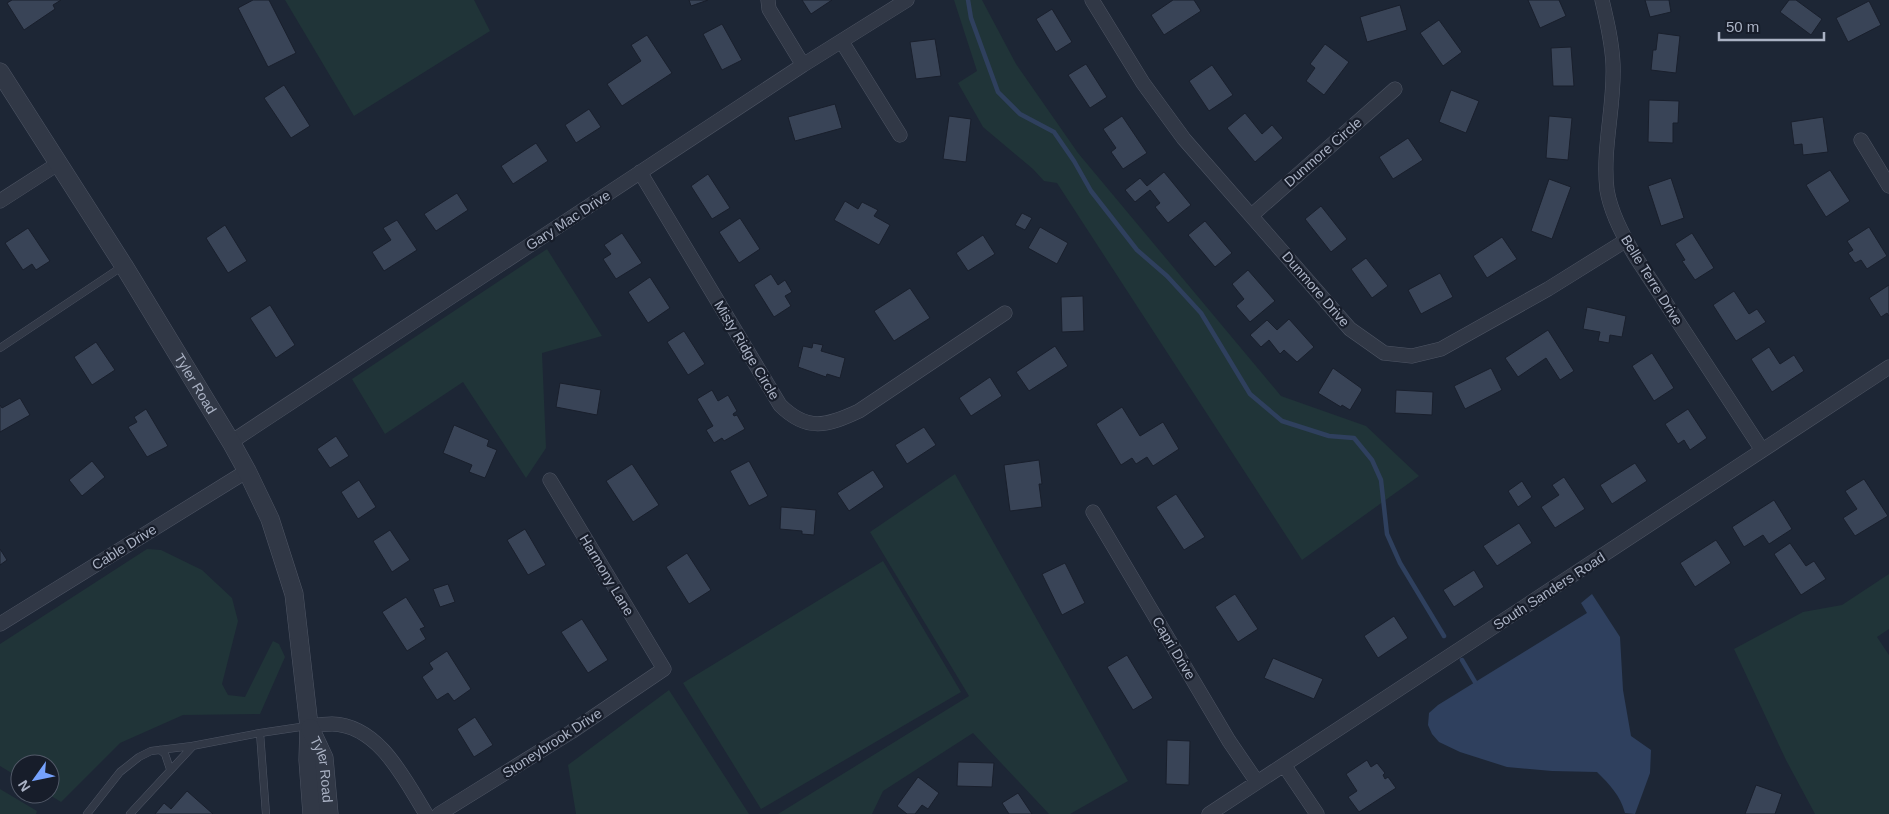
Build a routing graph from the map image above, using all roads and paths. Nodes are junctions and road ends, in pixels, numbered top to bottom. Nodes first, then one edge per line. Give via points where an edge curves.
1 (768, 0) edge
2 (907, 0) edge
3 (1602, 0) edge
4 (1096, 2) edge
5 (842, 42) junction
6 (803, 65) junction
7 (0, 72) edge
8 (1395, 89) dead end
9 (900, 135) dead end
10 (1861, 140) dead end
11 (59, 163) junction
12 (640, 172) junction
13 (1889, 186) edge
14 (0, 201) edge
15 (1252, 215) junction
16 (1625, 241) junction
17 (124, 266) junction
18 (1006, 313) dead end
19 (0, 348) edge
20 (1889, 367) edge
21 (231, 442) junction
22 (1762, 450) junction
23 (247, 471) junction
24 (550, 480) dead end
25 (1093, 512) dead end
26 (0, 624) edge
27 (664, 669) joint
28 (309, 726) junction
29 (260, 733) junction
30 (192, 746) junction
31 (160, 750) junction
32 (1284, 765) junction
33 (170, 769) junction
34 (1257, 782) junction
35 (87, 814) edge
36 (130, 814) edge
37 (266, 814) edge
38 (312, 814) edge
39 (329, 814) edge
40 (426, 814) edge
41 (439, 814) edge
42 (1209, 814) edge
43 (1317, 814) edge

1 - 6 street via 769,9
2 - 5 street, Gary Mac Drive
3 - 16 street, Belle Terre Drive via 1613,65 1607,190
4 - 15 street, Dunmore Drive via 1143,83 1184,139
5 - 6 street, Gary Mac Drive
5 - 9 street
6 - 12 street, Gary Mac Drive
7 - 11 street, Tyler Road
8 - 15 street, Dunmore Circle
10 - 13 street
11 - 14 street
11 - 17 street, Tyler Road
12 - 18 street, Misty Ridge Circle via 780,405 792,417 822,424 859,411
12 - 21 street, Gary Mac Drive
15 - 16 street, Dunmore Drive via 1350,328 1384,353 1412,356 1441,349
16 - 22 street, Belle Terre Drive
17 - 19 lane
17 - 21 street, Tyler Road
20 - 22 street, South Sanders Road
21 - 23 street, Tyler Road
22 - 32 street, South Sanders Road
23 - 26 street, Cable Drive
23 - 28 street, Tyler Road via 270,519 294,594
24 - 27 street, Harmony Lane
25 - 34 street, Capri Drive
27 - 41 street, Stoneybrook Drive via 571,732
28 - 29 lane
28 - 38 street, Tyler Road
28 - 39 street, Tyler Road via 324,758
28 - 40 street via 334,724 353,729 371,739 401,772
29 - 30 lane
29 - 37 lane
30 - 31 lane
30 - 33 lane
31 - 33 lane via 165,754
31 - 35 lane via 138,757 120,772
32 - 34 street, South Sanders Road
32 - 43 street
33 - 36 lane
34 - 42 street, South Sanders Road

